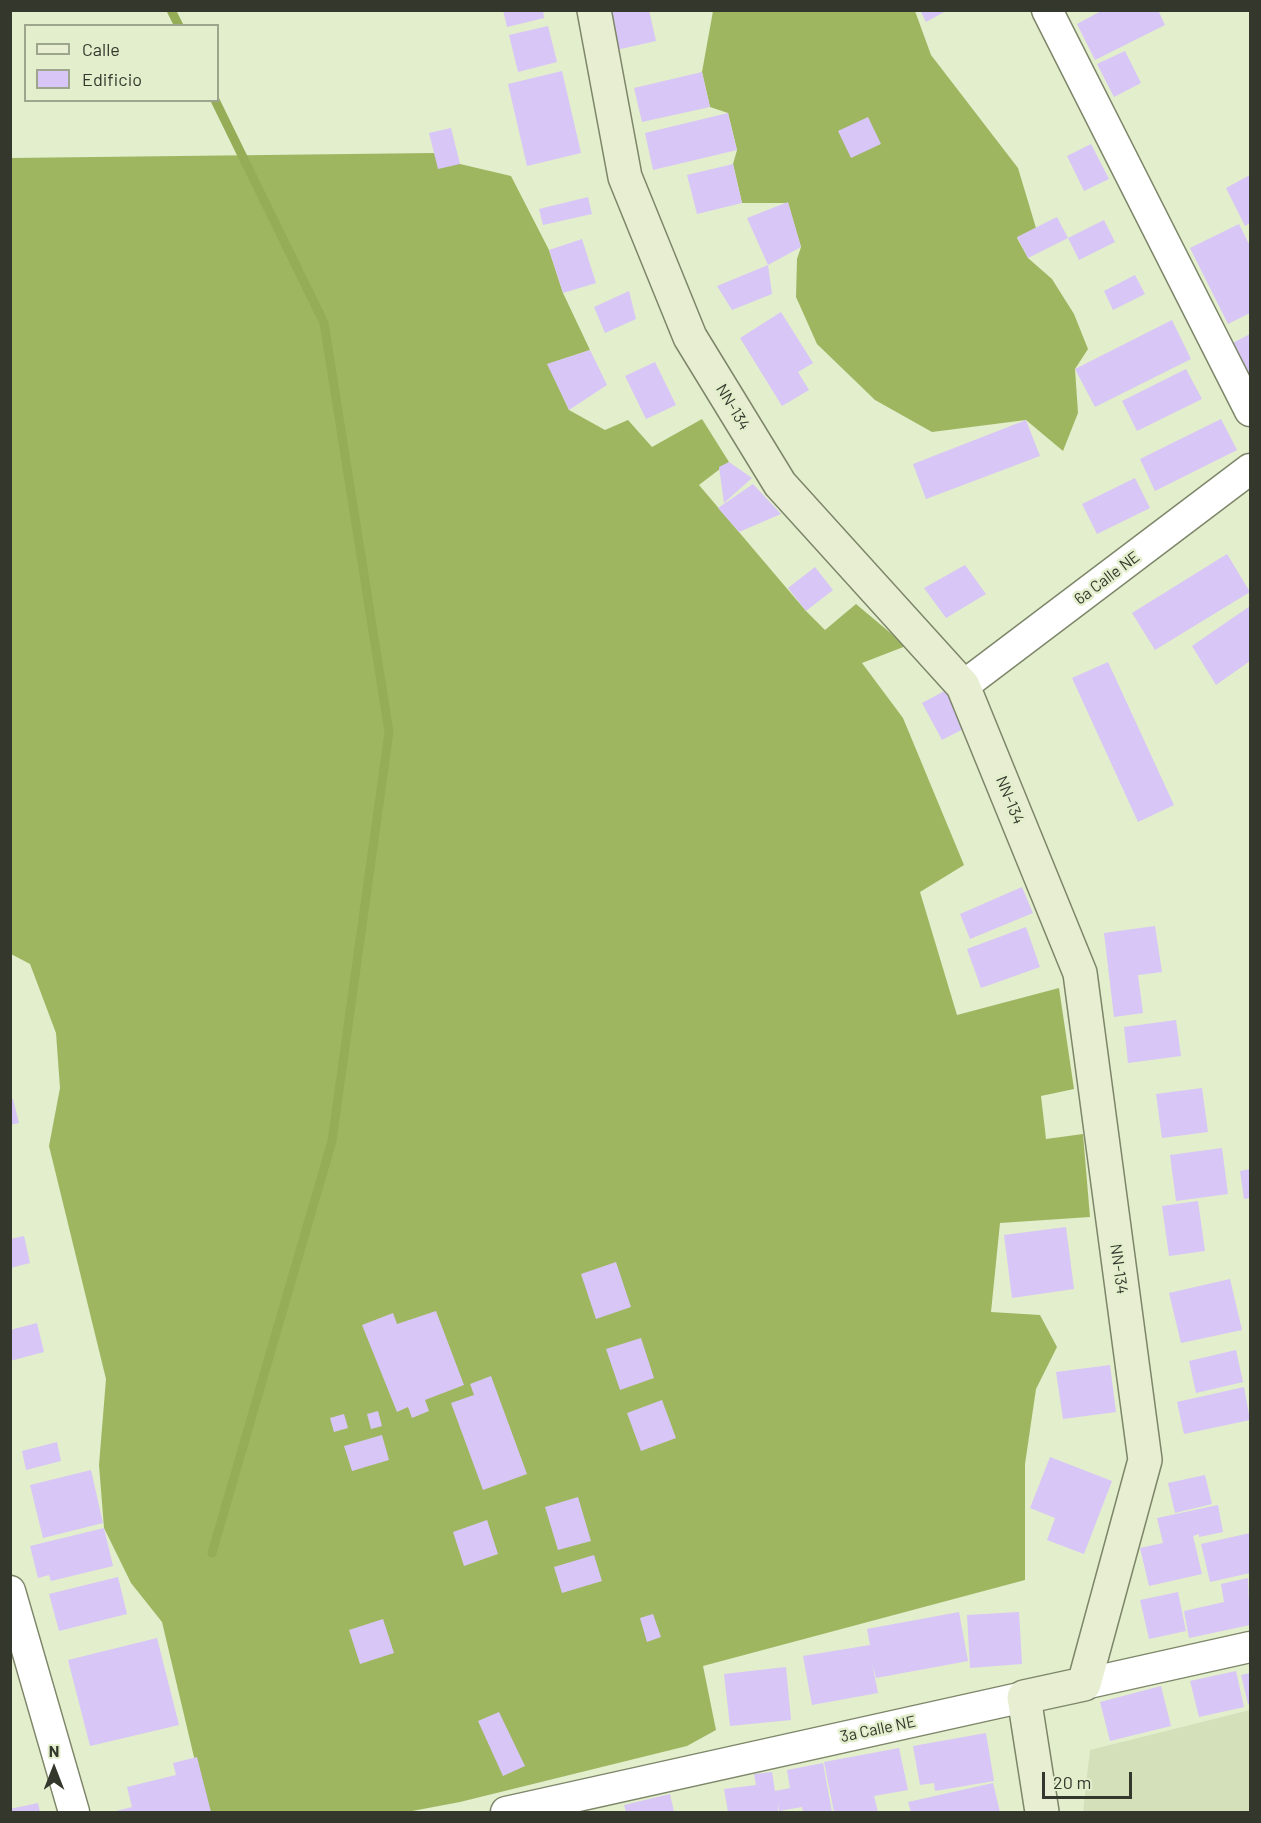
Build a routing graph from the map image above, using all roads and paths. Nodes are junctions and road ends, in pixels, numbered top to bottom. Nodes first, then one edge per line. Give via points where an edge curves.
1 (594, 10) edge
2 (1047, 10) edge
3 (1251, 411) edge
4 (1251, 469) edge
5 (963, 686) junction
6 (10, 1591) edge
7 (1251, 1647) edge
8 (1084, 1684) junction
9 (1024, 1697) junction
10 (537, 1809) edge
11 (74, 1812) edge
12 (506, 1812) edge
13 (1042, 1812) edge

1 - 5 street, NN-134 / NN-134 via 625,177 690,337 780,483
2 - 3 street
4 - 5 street, 6a Calle NE
5 - 8 street, NN-134 / NN-134 via 1080,973 1144,1460
6 - 11 street
7 - 8 street, 3a Calle NE
8 - 9 street, 3a Calle NE
9 - 10 street, 3a Calle NE
9 - 13 street
10 - 12 street, 3a Calle NE

